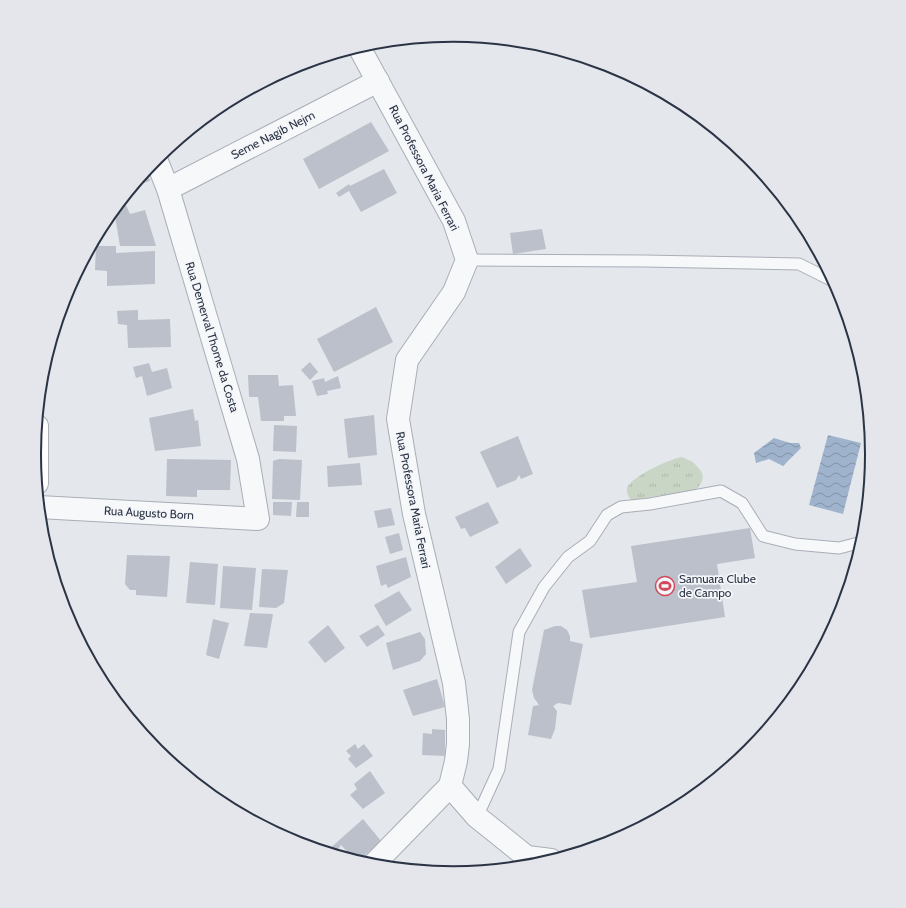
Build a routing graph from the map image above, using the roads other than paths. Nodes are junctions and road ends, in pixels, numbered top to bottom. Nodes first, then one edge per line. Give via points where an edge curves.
1 (362, 52) edge
2 (378, 81) junction
3 (159, 166) edge
4 (168, 189) junction
5 (467, 260) junction
6 (825, 277) edge
7 (45, 507) edge
8 (258, 518) joint
9 (855, 544) edge
10 (450, 786) junction
11 (477, 817) junction
12 (534, 858) edge
13 (379, 859) edge

1 - 2 street, Rua Professora Maria Ferrari
2 - 4 street, Seme Nagib Nejm
2 - 5 street, Rua Professora Maria Ferrari via 454,221
3 - 4 street, Rua Demerval Thome da Costa
4 - 8 street, Rua Demerval Thome da Costa via 248,459
5 - 6 lane via 799,264
5 - 10 street, Rua Professora Maria Ferrari via 454,292 407,360 398,419 414,514 454,684 458,744
7 - 8 street, Rua Augusto Born
9 - 11 lane via 839,548 795,544 763,536 742,503 722,491 621,507 607,515 590,541 568,557 544,587 519,632 499,769
10 - 11 street
10 - 13 street
11 - 12 street via 527,857

